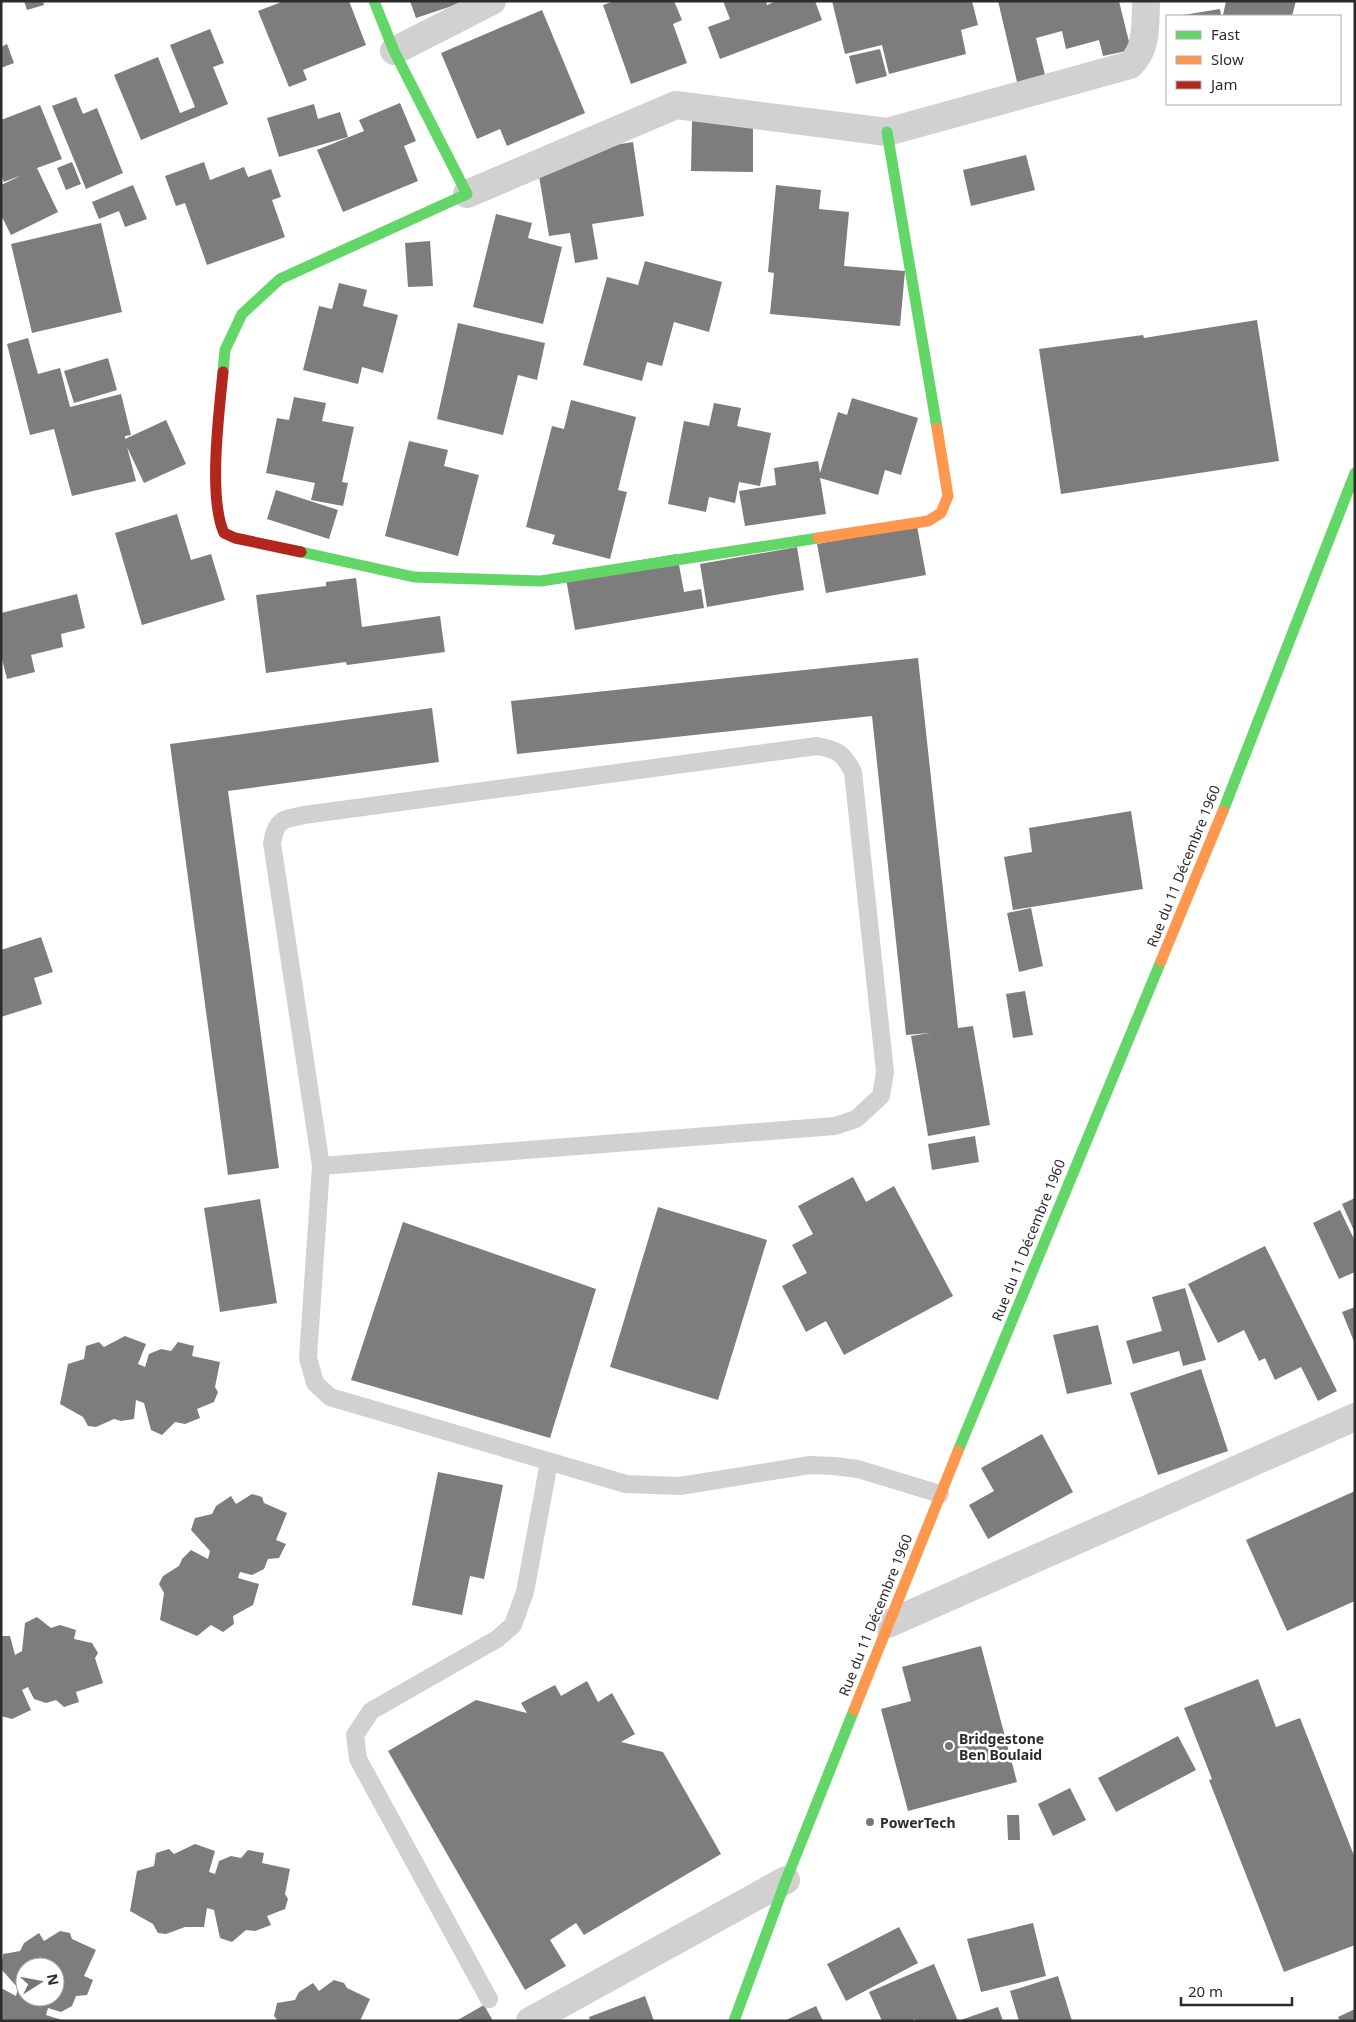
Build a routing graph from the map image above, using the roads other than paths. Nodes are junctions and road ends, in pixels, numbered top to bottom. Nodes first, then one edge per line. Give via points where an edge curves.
1 (374, 1) edge
2 (492, 1) edge
3 (1146, 1) edge
4 (394, 51) junction
5 (888, 132) junction
6 (467, 194) junction
7 (1355, 473) edge
8 (1347, 508) edge
9 (321, 1166) junction
10 (1355, 1417) edge
11 (549, 1462) junction
12 (940, 1494) junction
13 (888, 1624) junction
14 (786, 1880) junction
15 (489, 1999) dead end
16 (530, 2021) edge
17 (734, 2021) edge

1 - 4 street
2 - 4 street
3 - 5 street via 1144,44 1130,65
4 - 6 street
5 - 6 street via 676,105
5 - 6 street via 948,496 941,513 928,521 541,580 414,577 224,533 219,522 217,442 225,350 242,314 280,279
7 - 8 street, Rue du 11 Décembre 1960
8 - 12 street, Rue du 11 Décembre 1960
9 - 9 lane via 835,1126 856,1118 881,1096 885,1072 853,772 845,757 833,749 817,746 285,818 275,827 272,843
9 - 11 lane via 308,1358 315,1383 330,1396
10 - 13 street
11 - 12 lane via 626,1484 680,1486 810,1465 834,1466 858,1469
11 - 15 lane via 525,1592 513,1626 497,1639 371,1711 355,1735 358,1759
12 - 13 street, Rue du 11 Décembre 1960
13 - 14 street, Rue du 11 Décembre 1960
14 - 16 street
14 - 17 street, Rue du 11 Décembre 1960

